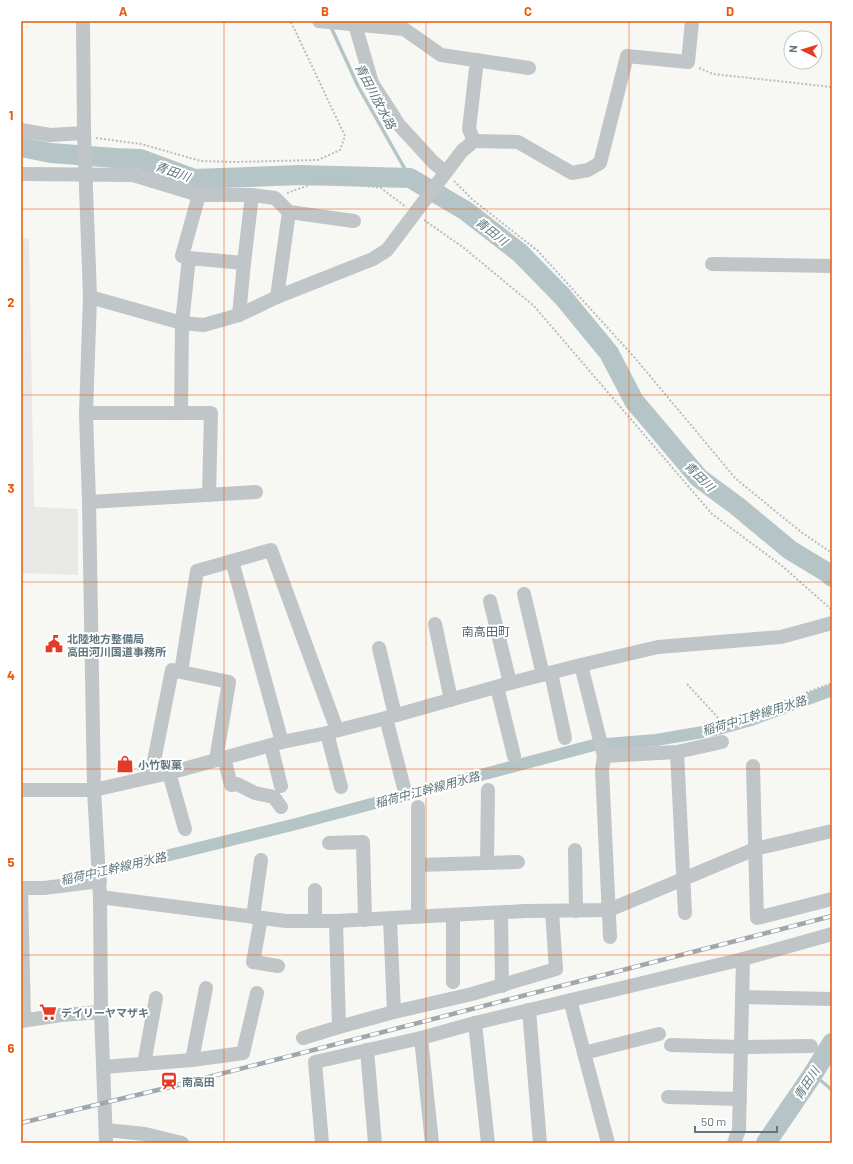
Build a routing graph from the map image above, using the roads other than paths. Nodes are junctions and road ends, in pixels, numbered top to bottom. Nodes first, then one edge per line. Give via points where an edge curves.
1 (83, 21) edge
2 (319, 21) edge
3 (692, 21) edge
4 (352, 23) edge
5 (405, 25) edge
6 (477, 60) junction
7 (528, 68) dead end
8 (21, 130) edge
9 (88, 137) junction
10 (474, 141) junction
11 (444, 173) junction
12 (21, 174) edge
13 (86, 175) junction
14 (252, 195) junction
15 (199, 196) junction
16 (289, 212) junction
17 (354, 221) dead end
18 (189, 258) junction
19 (244, 263) junction
20 (712, 264) dead end
21 (832, 266) edge
22 (90, 297) junction
23 (277, 297) junction
24 (239, 314) junction
25 (182, 323) junction
26 (86, 413) junction
27 (181, 413) junction
28 (256, 492) dead end
29 (209, 495) junction
30 (89, 502) junction
31 (232, 561) junction
32 (524, 594) dead end
33 (490, 601) dead end
34 (832, 623) edge
35 (435, 624) dead end
36 (379, 648) dead end
37 (581, 666) junction
38 (181, 672) junction
39 (547, 674) junction
40 (510, 683) junction
41 (497, 688) junction
42 (451, 700) junction
43 (390, 717) junction
44 (332, 731) junction
45 (565, 738) dead end
46 (722, 742) dead end
47 (276, 744) junction
48 (677, 752) junction
49 (514, 756) dead end
50 (604, 756) junction
51 (220, 759) junction
52 (753, 766) dead end
53 (169, 773) junction
54 (151, 776) junction
55 (281, 786) dead end
56 (341, 787) dead end
57 (404, 788) dead end
58 (21, 790) edge
59 (94, 790) junction
60 (488, 790) dead end
61 (281, 807) dead end
62 (418, 807) dead end
63 (185, 829) dead end
64 (832, 831) edge
65 (329, 843) dead end
66 (755, 849) junction
67 (575, 850) dead end
68 (261, 860) dead end
69 (487, 862) junction
70 (518, 862) dead end
71 (418, 865) junction
72 (684, 880) junction
73 (100, 881) junction
74 (21, 888) edge
75 (315, 890) dead end
76 (100, 897) junction
77 (832, 899) edge
78 (609, 910) junction
79 (552, 912) junction
80 (576, 912) junction
81 (501, 913) junction
82 (685, 913) dead end
83 (453, 915) junction
84 (418, 916) junction
85 (257, 918) junction
86 (390, 919) junction
87 (365, 920) junction
88 (315, 921) junction
89 (336, 921) junction
90 (832, 934) edge
91 (610, 937) dead end
92 (743, 959) junction
93 (278, 966) dead end
94 (454, 982) dead end
95 (502, 986) junction
96 (206, 988) dead end
97 (257, 993) dead end
98 (742, 997) junction
99 (156, 998) dead end
100 (832, 999) edge
101 (570, 1000) junction
102 (529, 1010) junction
103 (101, 1012) junction
104 (394, 1012) junction
105 (23, 1020) edge
106 (475, 1023) junction
107 (339, 1027) junction
108 (659, 1034) dead end
109 (303, 1038) dead end
110 (421, 1038) junction
111 (671, 1045) dead end
112 (811, 1046) dead end
113 (741, 1047) junction
114 (368, 1050) junction
115 (584, 1053) junction
116 (192, 1060) junction
117 (144, 1064) junction
118 (103, 1067) junction
119 (668, 1097) dead end
120 (740, 1099) junction
121 (106, 1136) edge
122 (182, 1143) edge
123 (322, 1143) edge
124 (376, 1143) edge
125 (432, 1143) edge
126 (488, 1143) edge
127 (540, 1143) edge
128 (608, 1143) edge
129 (734, 1143) edge

1 - 9 street
2 - 4 street
3 - 10 street via 688,62 628,56 600,163 588,170 572,173 518,142
4 - 5 street
4 - 11 street via 372,83 399,125
5 - 6 street via 441,55
6 - 7 street
6 - 10 street via 469,128
8 - 9 street
9 - 13 street
10 - 11 street
11 - 23 street via 387,250 373,259
12 - 13 street
13 - 15 street via 133,175
13 - 22 street
14 - 15 street
14 - 16 street via 275,198
14 - 19 street
15 - 18 street via 182,256
16 - 17 street
16 - 23 street
18 - 19 street
18 - 25 street
19 - 24 street
20 - 21 street
22 - 25 street
22 - 26 street
23 - 24 street
24 - 25 street via 204,325
25 - 27 street
26 - 27 street
26 - 30 street
27 - 29 street via 210,413
28 - 29 street
29 - 30 street
30 - 59 street
31 - 38 street via 197,570
31 - 44 street via 271,550
31 - 47 street
32 - 39 street
33 - 40 street
34 - 37 street via 781,638 658,647
35 - 42 street
36 - 43 street
37 - 39 street
37 - 50 street
38 - 51 street via 230,682
38 - 54 street via 172,670
39 - 40 street
39 - 45 street
40 - 41 street
41 - 42 street
41 - 49 street
42 - 43 street
43 - 44 street
43 - 57 street
44 - 47 street
44 - 56 street
46 - 48 street
47 - 51 street
47 - 55 street
48 - 50 street
48 - 72 street
50 - 78 street via 602,770
51 - 53 street
51 - 61 street via 231,785 238,784 255,793 274,797
52 - 66 street
53 - 54 street
53 - 63 street
54 - 59 street
58 - 59 street
59 - 73 street
60 - 69 street
62 - 71 street
64 - 66 street
65 - 87 street via 363,842
66 - 72 street
66 - 77 street via 757,918
67 - 80 street
68 - 85 street
69 - 70 street
69 - 71 street
71 - 84 street
72 - 78 street
72 - 82 street
73 - 74 street via 44,888
73 - 76 street
74 - 105 street
75 - 88 street
76 - 85 street
76 - 103 street
78 - 80 street
78 - 91 street
79 - 80 street
79 - 81 street
79 - 95 street via 556,969
81 - 83 street
81 - 95 street
83 - 84 street
83 - 94 street
84 - 86 street
85 - 88 street
85 - 93 street via 253,962
86 - 87 street
86 - 104 street
87 - 89 street
88 - 89 street
89 - 107 street
90 - 92 street
92 - 98 street
92 - 101 street
95 - 104 street
96 - 116 street
97 - 116 street via 243,1053
98 - 100 street
98 - 113 street
99 - 117 street
101 - 102 street
101 - 115 street
102 - 106 street
102 - 127 street
103 - 105 street
103 - 118 street
104 - 107 street
106 - 110 street
106 - 126 street
107 - 109 street
108 - 115 street
110 - 114 street
110 - 125 street
111 - 113 street
112 - 113 street
113 - 120 street
114 - 123 street via 315,1062
114 - 124 street
115 - 128 street
116 - 117 street
117 - 118 street
118 - 121 street
119 - 120 street
120 - 129 street via 739,1130
121 - 122 street via 145,1134

